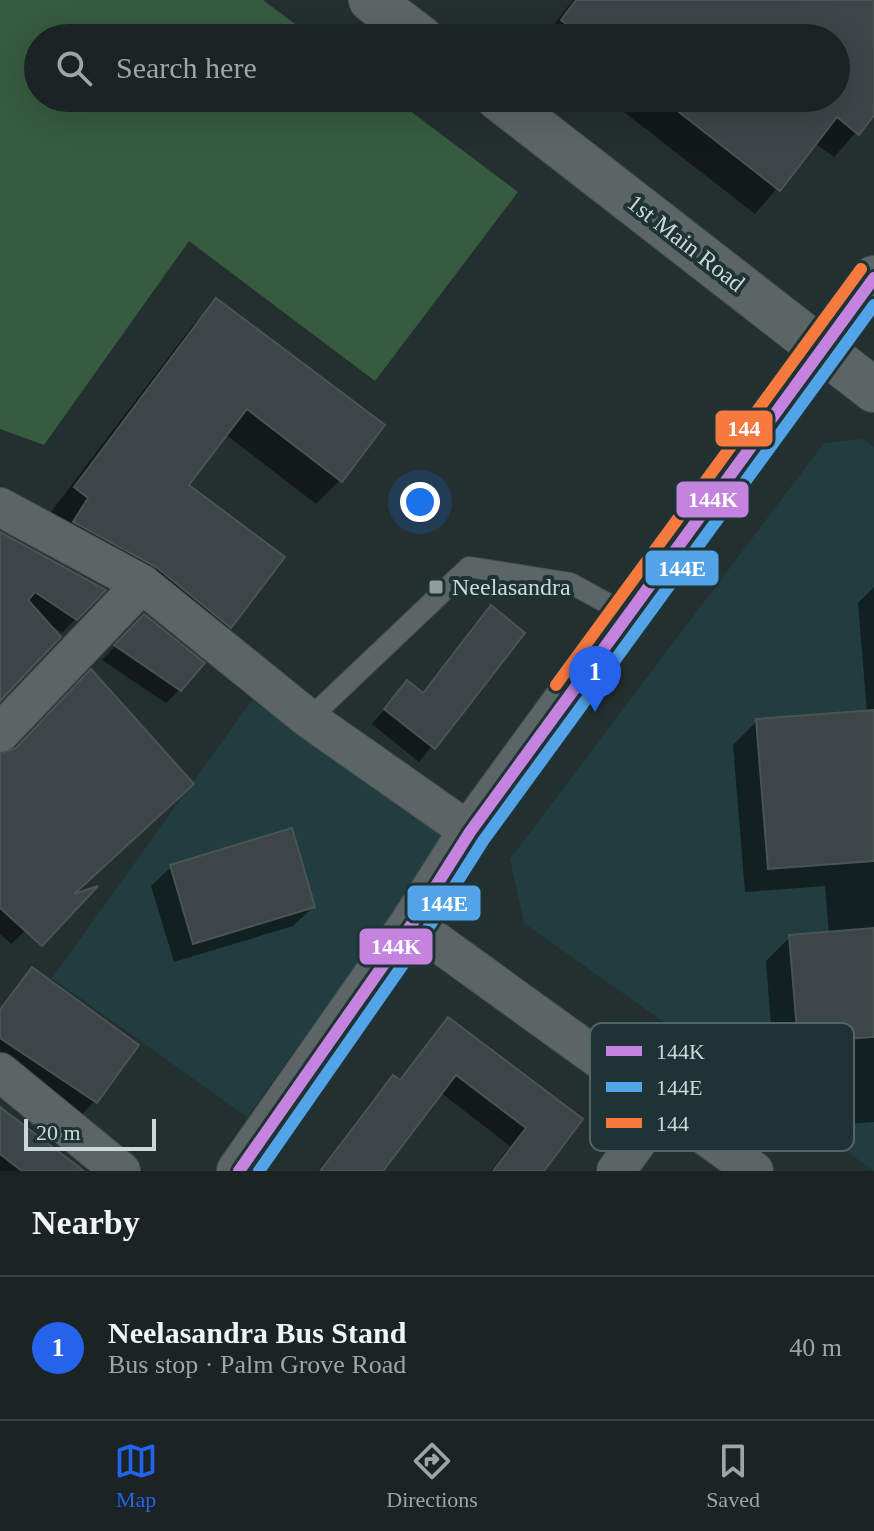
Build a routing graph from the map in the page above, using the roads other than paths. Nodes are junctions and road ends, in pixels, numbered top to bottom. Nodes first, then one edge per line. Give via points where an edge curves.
1 (371, 0) edge
2 (403, 24) edge
3 (516, 112) edge
4 (874, 278) edge
5 (823, 349) junction
6 (874, 390) edge
7 (0, 507) edge
8 (142, 584) junction
9 (627, 614) junction
10 (309, 719) junction
11 (0, 733) edge
12 (470, 832) junction
13 (412, 924) junction
14 (590, 1053) edge
15 (0, 1072) edge
16 (630, 1151) edge
17 (726, 1151) edge
18 (121, 1171) edge
19 (239, 1171) edge
20 (616, 1171) edge
21 (754, 1171) edge

1 - 2 street
3 - 5 street, 1st Main Road
4 - 5 street
5 - 6 street, 1st Main Road
5 - 9 street
7 - 8 street
8 - 10 street
8 - 11 street
9 - 10 lane via 570,583 469,567
9 - 12 street
10 - 12 street
12 - 13 street
13 - 14 street
13 - 19 street
15 - 18 street
16 - 20 street
17 - 21 street

